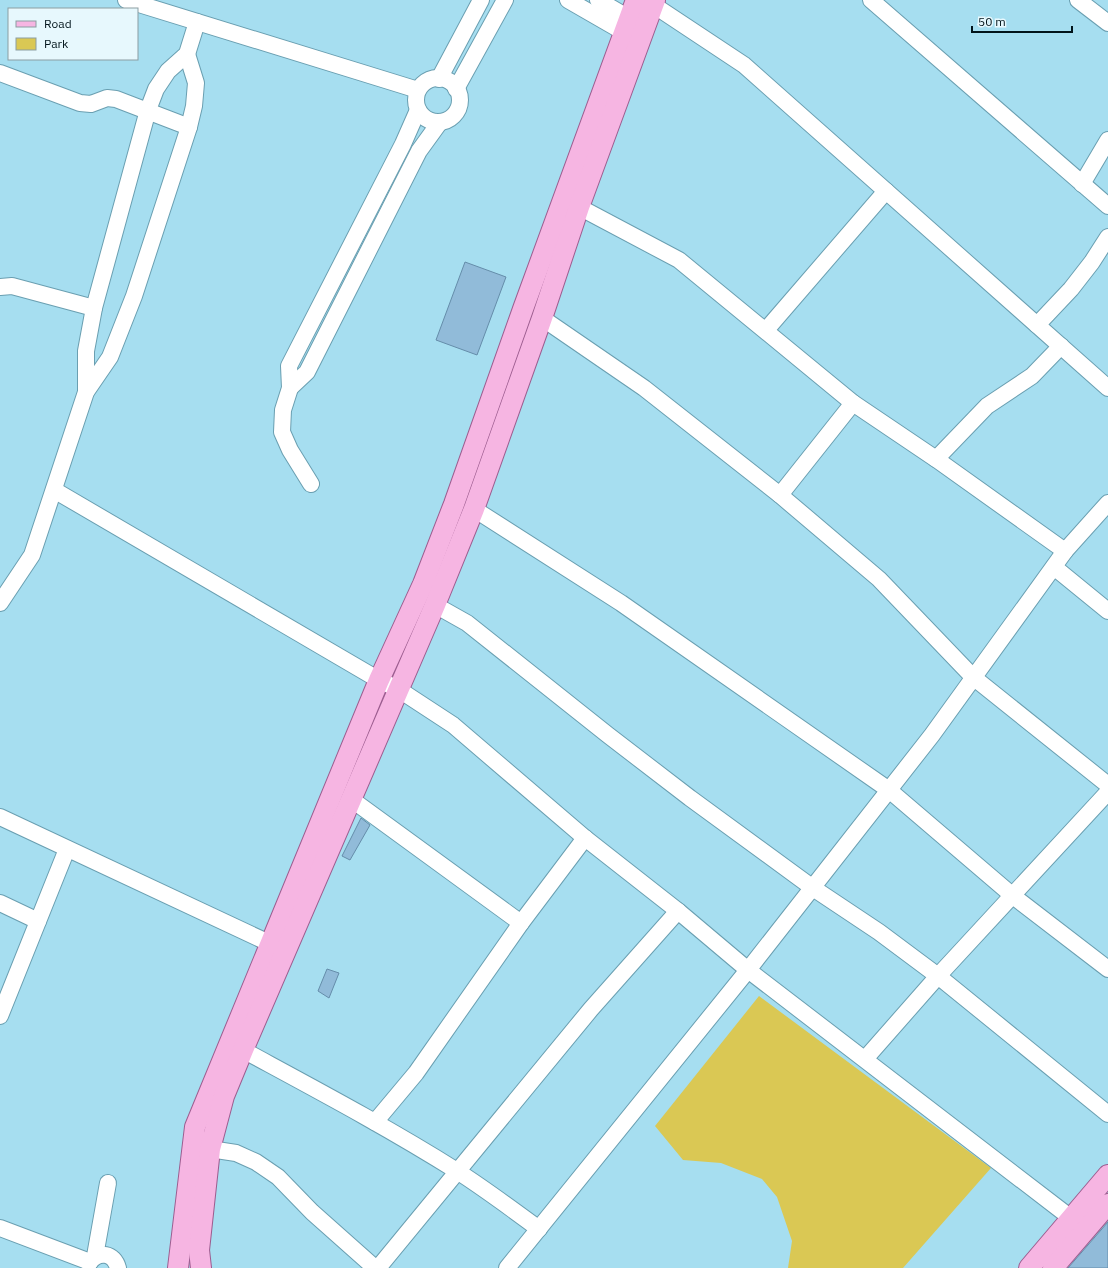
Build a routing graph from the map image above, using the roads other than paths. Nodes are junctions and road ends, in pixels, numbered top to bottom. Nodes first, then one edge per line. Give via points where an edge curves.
1 (126, 0) edge
2 (481, 0) edge
3 (505, 0) edge
4 (568, 0) edge
5 (598, 0) edge
6 (871, 0) edge
7 (1078, 0) edge
8 (648, 1) edge
9 (196, 22) junction
10 (1108, 23) edge
11 (634, 30) junction
12 (187, 54) junction
13 (0, 73) edge
14 (439, 79) junction
15 (456, 89) junction
16 (418, 90) junction
17 (148, 110) junction
18 (418, 110) junction
19 (440, 122) junction
20 (189, 126) junction
21 (1108, 140) edge
22 (1082, 184) junction
23 (886, 191) junction
24 (1108, 206) edge
25 (579, 207) junction
26 (1108, 238) edge
27 (0, 287) edge
28 (94, 308) junction
29 (542, 318) junction
30 (1037, 325) junction
31 (766, 330) junction
32 (1062, 346) junction
33 (290, 388) junction
34 (1108, 388) edge
35 (86, 392) junction
36 (853, 403) junction
37 (936, 459) junction
38 (311, 484) dead end
39 (54, 490) junction
40 (780, 494) junction
41 (1108, 502) edge
42 (474, 509) junction
43 (1066, 551) junction
44 (1054, 566) junction
45 (0, 603) edge
46 (435, 605) junction
47 (1108, 611) edge
48 (974, 677) junction
49 (379, 680) junction
50 (398, 689) junction
51 (1108, 785) edge
52 (889, 790) junction
53 (1108, 792) edge
54 (351, 799) junction
55 (0, 817) edge
56 (585, 838) junction
57 (67, 849) junction
58 (813, 888) junction
59 (1013, 896) junction
60 (0, 903) edge
61 (678, 910) junction
62 (38, 921) junction
63 (521, 923) junction
64 (269, 943) junction
65 (1108, 969) edge
66 (748, 970) junction
67 (938, 976) junction
68 (0, 1016) edge
69 (243, 1050) junction
70 (865, 1059) junction
71 (1108, 1114) edge
72 (376, 1122) junction
73 (210, 1149) junction
74 (458, 1171) junction
75 (1108, 1175) edge
76 (108, 1183) dead end
77 (1108, 1204) edge
78 (1071, 1218) junction
79 (0, 1228) edge
80 (539, 1229) junction
81 (91, 1262) edge
82 (118, 1268) edge
83 (178, 1268) edge
84 (201, 1268) edge
85 (377, 1268) edge
86 (507, 1268) edge
87 (1029, 1268) edge
88 (1053, 1268) edge

1 - 9 street
2 - 14 street
3 - 15 street
4 - 11 street
5 - 11 street
6 - 22 street
7 - 10 street
8 - 11 main road
8 - 23 street via 744,65
9 - 12 street
9 - 16 street
11 - 25 main road
11 - 49 main road via 523,309 423,584
12 - 17 street via 168,71 156,89
12 - 20 street via 196,83
13 - 17 street via 80,103 91,104 107,98
14 - 15 street via 452,83
14 - 16 street via 424,83
15 - 19 street via 460,100 458,110 451,118
16 - 18 street
17 - 20 street
17 - 28 street
18 - 19 street via 433,122
18 - 33 street via 289,366
19 - 33 street via 419,151 307,372
20 - 35 street via 131,303 110,357
21 - 22 street
22 - 24 street
23 - 30 street
23 - 31 street
25 - 29 main road
25 - 31 street via 679,260
26 - 30 street via 1071,290
27 - 28 street via 12,286
28 - 35 street via 86,351
29 - 40 street via 644,388
29 - 42 main road
30 - 32 street
31 - 36 street
32 - 34 street
32 - 37 street via 1032,376 987,406
33 - 38 street via 282,410 282,432
35 - 39 street
36 - 37 street
36 - 40 street
37 - 43 street
39 - 45 street via 32,555
39 - 49 street
40 - 48 street via 879,579
41 - 43 street
42 - 46 main road
42 - 52 street via 621,603
43 - 44 street
44 - 47 street
44 - 48 street
46 - 50 main road
46 - 58 street via 467,623 652,769
48 - 51 street
48 - 52 street
49 - 50 street
49 - 64 main road
50 - 54 main road
50 - 56 street via 453,725
52 - 58 street
52 - 59 street
53 - 59 street
54 - 63 street
54 - 69 main road
55 - 57 street
56 - 61 street
56 - 63 street
57 - 62 street
57 - 64 street
58 - 66 street
58 - 67 street via 879,932
59 - 65 street
59 - 67 street
60 - 62 street
61 - 66 street
61 - 74 street via 591,1009
62 - 68 street
63 - 72 street via 416,1073
64 - 83 main road via 195,1127
66 - 70 street
66 - 80 street
67 - 70 street
67 - 71 street
69 - 72 street
69 - 73 main road via 224,1096
70 - 78 street
72 - 74 street
73 - 84 main road via 199,1250
73 - 85 street via 236,1153 256,1162 278,1177 312,1212
74 - 80 street
74 - 85 street
75 - 78 main road
76 - 81 street
77 - 88 main road
78 - 87 main road
79 - 81 street
80 - 86 street
81 - 82 street via 103,1254 110,1256

